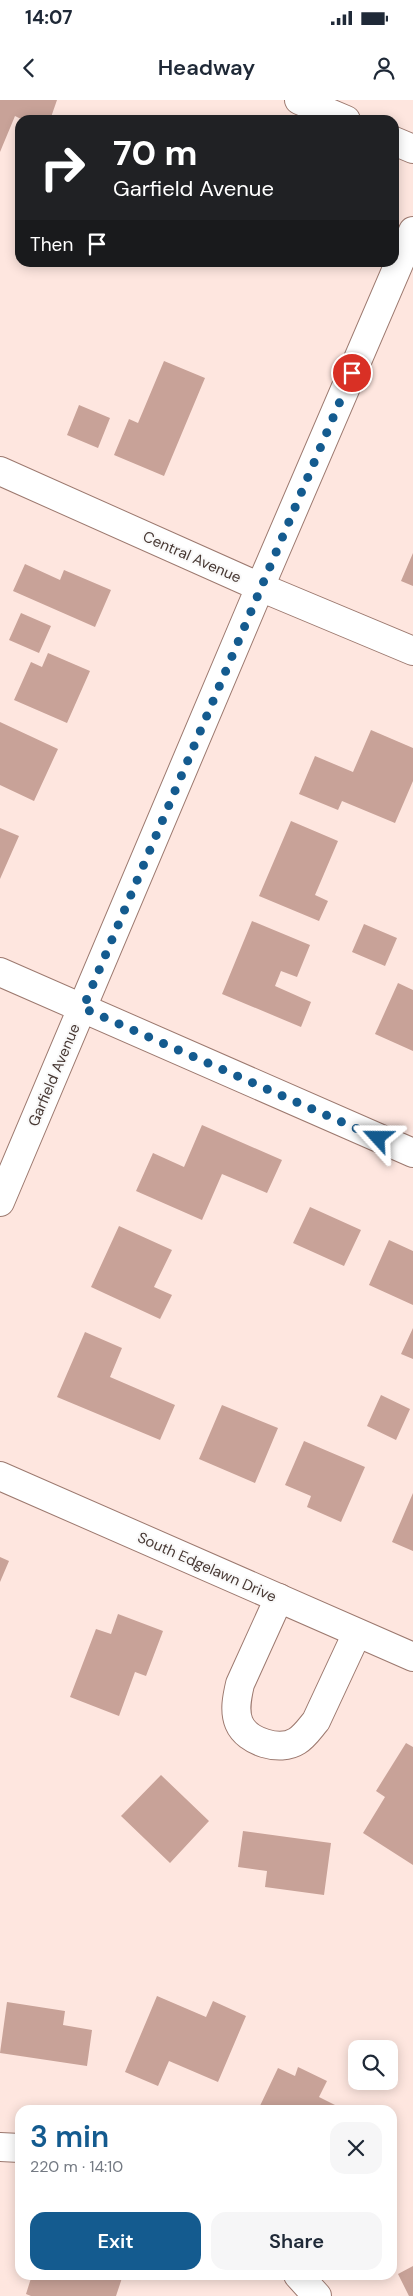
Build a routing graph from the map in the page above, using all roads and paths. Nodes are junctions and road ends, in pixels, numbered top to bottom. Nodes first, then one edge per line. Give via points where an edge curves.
1 (299, 100) edge
2 (334, 115) edge
3 (399, 142) edge
4 (413, 149) edge
5 (413, 231) edge
6 (399, 264) edge
7 (398, 267) edge
8 (0, 471) edge
9 (260, 587) junction
10 (413, 651) edge
11 (0, 972) edge
12 (83, 1008) junction
13 (413, 1153) edge
14 (0, 1202) edge
15 (0, 1476) edge
16 (279, 1598) junction
17 (357, 1632) junction
18 (413, 1657) edge
19 (0, 2147) edge
20 (15, 2148) edge
21 (303, 2280) edge
22 (317, 2296) edge

1 - 2 street
3 - 4 street
5 - 6 street, Garfield Avenue
7 - 9 street, Garfield Avenue
8 - 9 street, Central Avenue
9 - 10 street, Central Avenue
9 - 12 street, Garfield Avenue
11 - 12 street
12 - 13 street
12 - 14 street, Garfield Avenue
15 - 16 street, South Edgelawn Drive
16 - 17 street, South Edgelawn Drive
16 - 17 street via 240,1684 237,1699 239,1724 257,1740 284,1746 296,1742 306,1733 316,1721
17 - 18 street, South Edgelawn Drive
19 - 20 street
21 - 22 street

